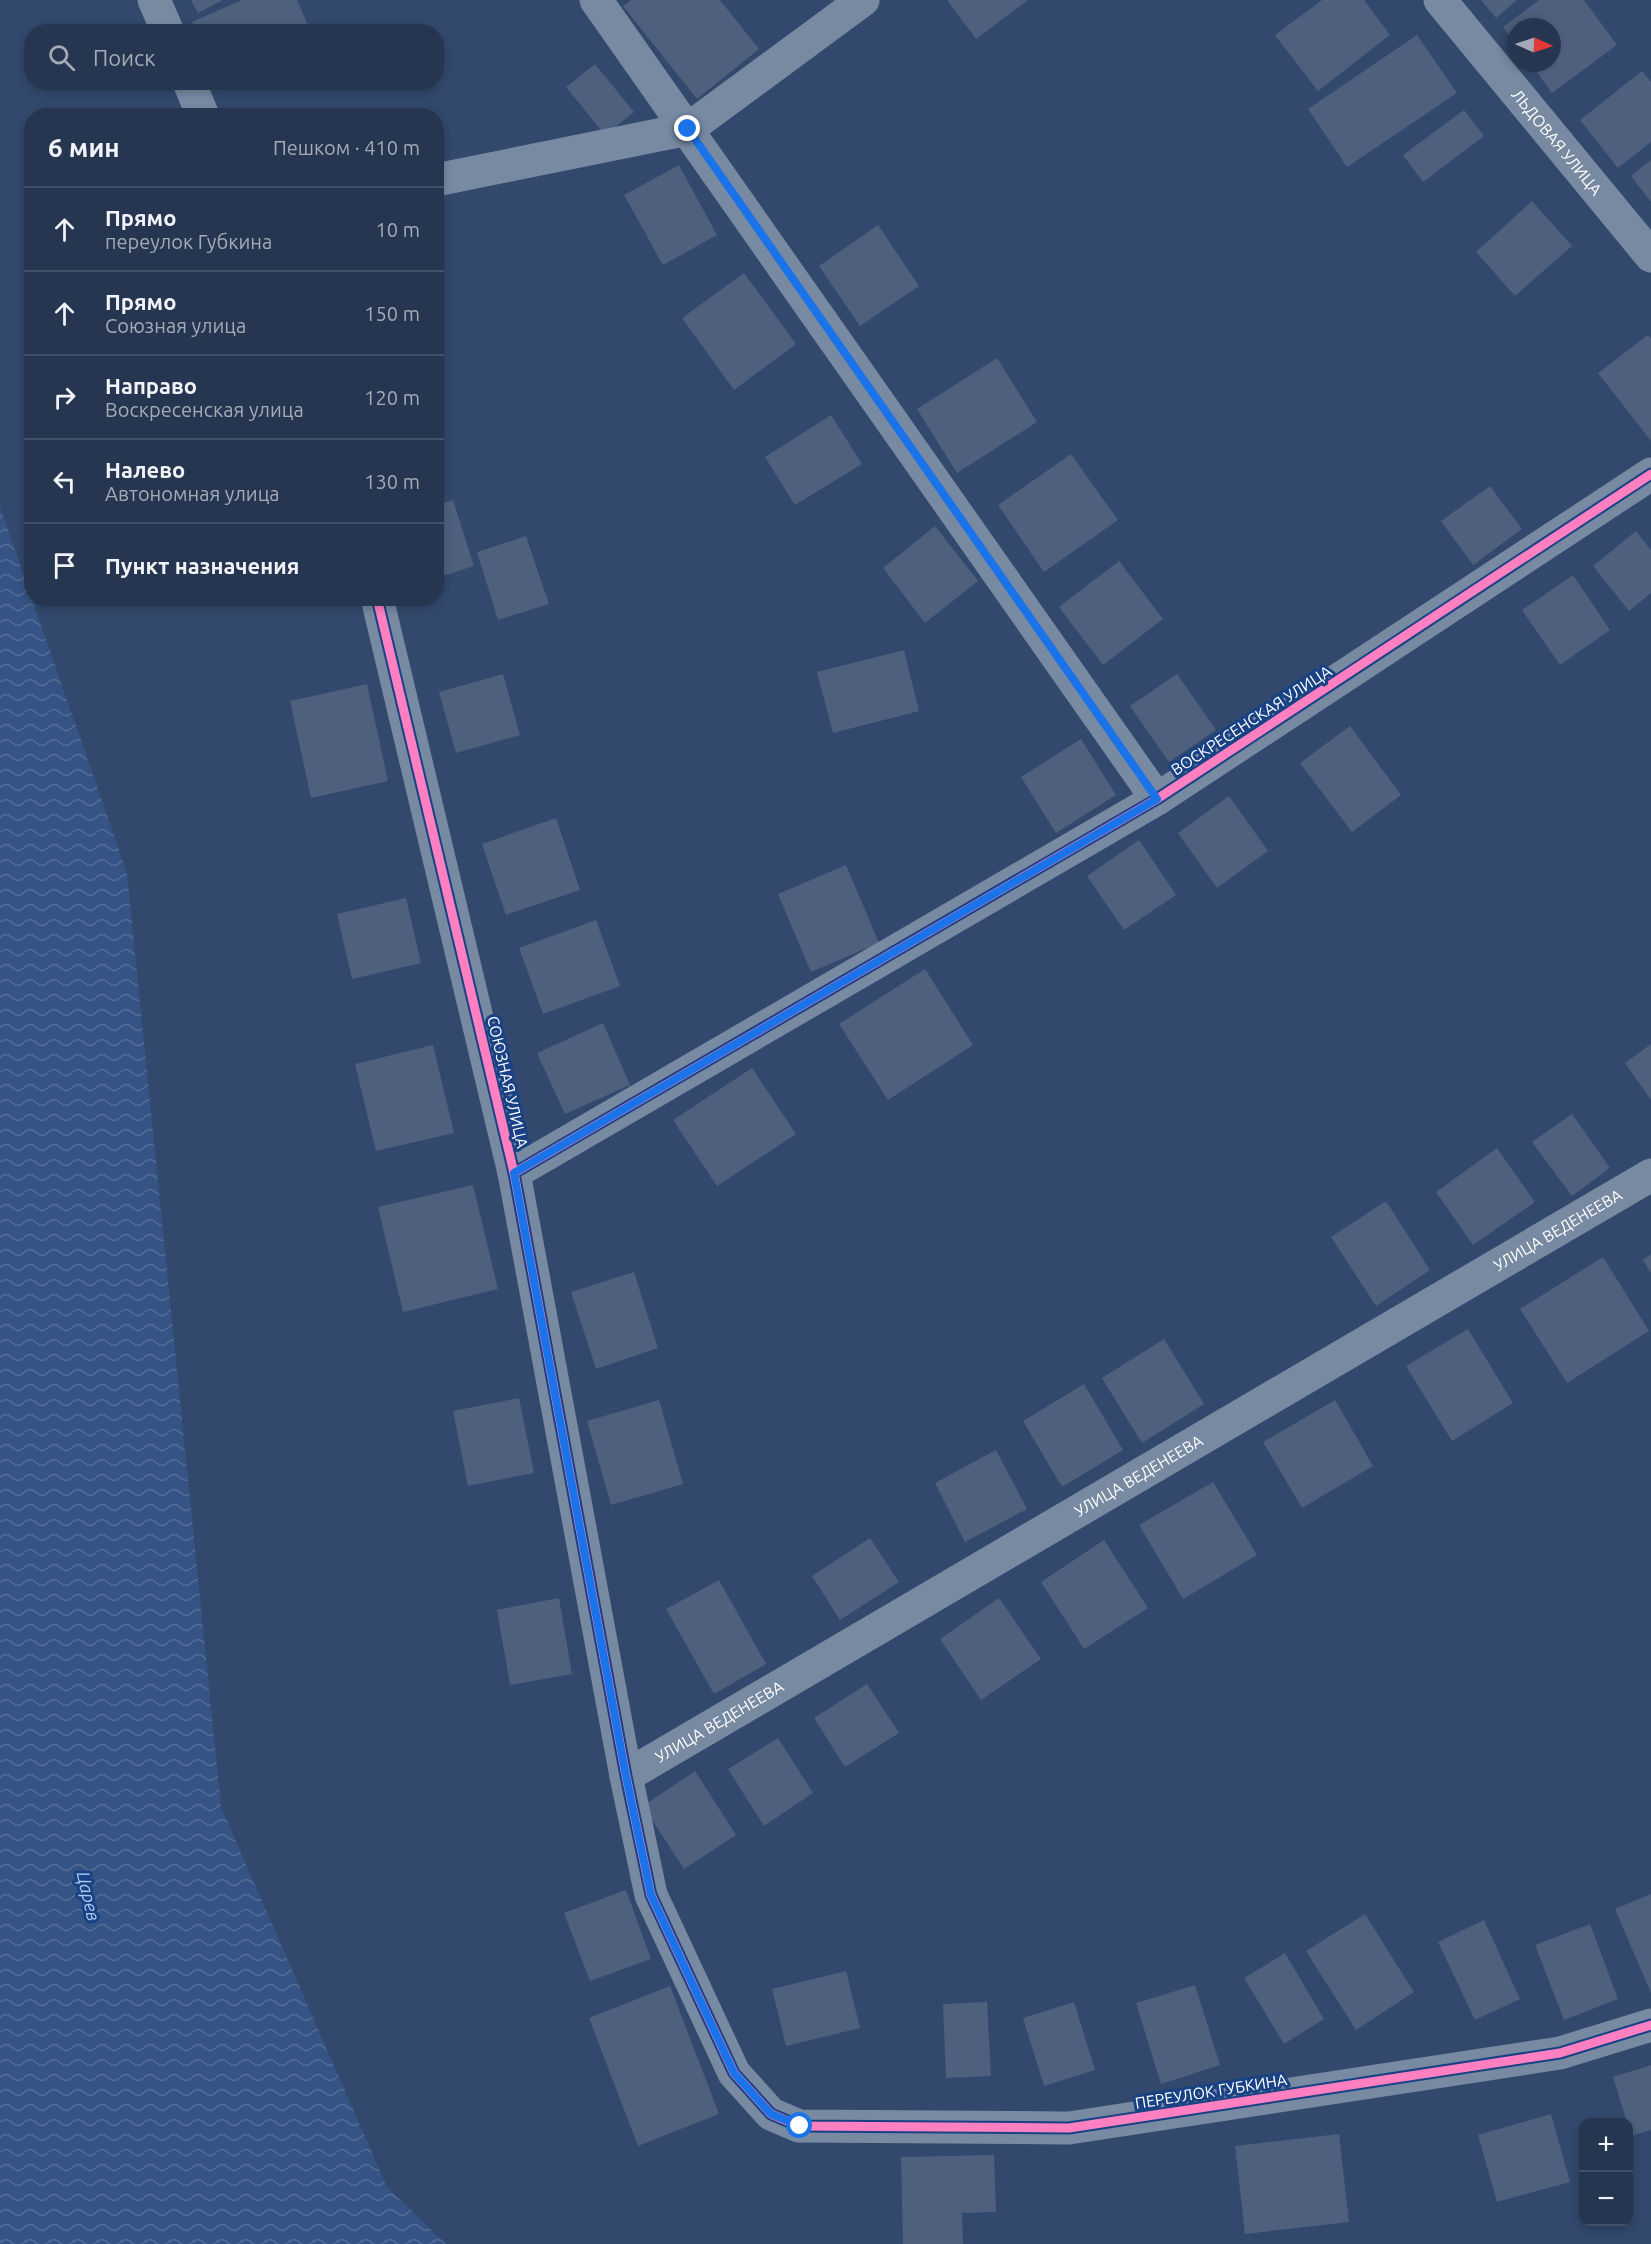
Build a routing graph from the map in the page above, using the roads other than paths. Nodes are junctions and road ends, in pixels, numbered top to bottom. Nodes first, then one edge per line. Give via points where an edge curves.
1 (154, 0) edge
2 (596, 0) edge
3 (862, 0) edge
4 (1440, 0) edge
5 (164, 24) edge
6 (192, 90) edge
7 (200, 108) edge
8 (688, 129) junction
9 (444, 178) edge
10 (1651, 256) edge
11 (1651, 474) edge
12 (379, 606) edge
13 (1157, 799) junction
14 (514, 1173) junction
15 (1651, 1175) edge
16 (626, 1776) junction
17 (1651, 2025) edge
18 (771, 2114) joint

1 - 5 street
2 - 8 street
3 - 8 street
4 - 10 street, ЛЬДОВАЯ УЛИЦА
6 - 7 street
8 - 9 street
8 - 13 street
11 - 13 street, ВОСКРЕСЕНСКАЯ УЛИЦА
12 - 14 street, СОЮЗНАЯ УЛИЦА
13 - 14 street, ВОСКРЕСЕНСКАЯ УЛИЦА
14 - 16 street, СОЮЗНАЯ УЛИЦА
15 - 16 street, УЛИЦА ВЕДЕНЕЕВА
16 - 18 street, СОЮЗНАЯ УЛИЦА via 651,1895 734,2073
17 - 18 street, ПЕРЕУЛОК ГУБКИНА via 1560,2053 1069,2128 800,2126

